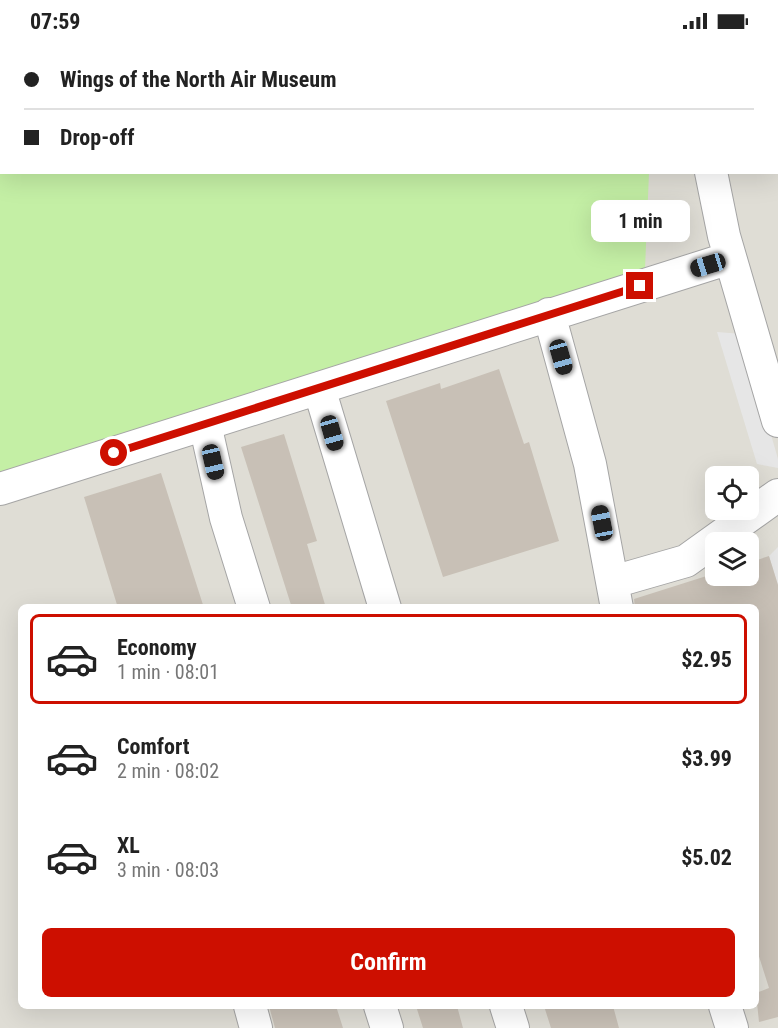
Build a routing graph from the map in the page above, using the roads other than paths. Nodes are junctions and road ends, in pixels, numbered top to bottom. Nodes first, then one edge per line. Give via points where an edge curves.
1 (711, 174) edge
2 (730, 258) junction
3 (549, 314) junction
4 (319, 388) junction
5 (778, 421) edge
6 (205, 424) junction
7 (0, 489) edge
8 (778, 495) edge
9 (615, 595) edge
10 (253, 604) edge
11 (384, 604) edge
12 (251, 1009) edge
13 (381, 1009) edge
14 (507, 1009) edge
15 (726, 1009) edge
16 (256, 1028) edge
17 (387, 1028) edge
18 (513, 1028) edge
19 (732, 1028) edge

1 - 2 lane
2 - 3 lane
2 - 5 lane
3 - 4 lane
3 - 9 lane via 590,464
4 - 6 lane
4 - 11 lane
6 - 7 lane
6 - 10 lane via 226,518
8 - 9 lane via 686,561
12 - 16 lane
13 - 17 lane
14 - 18 lane
15 - 19 lane

